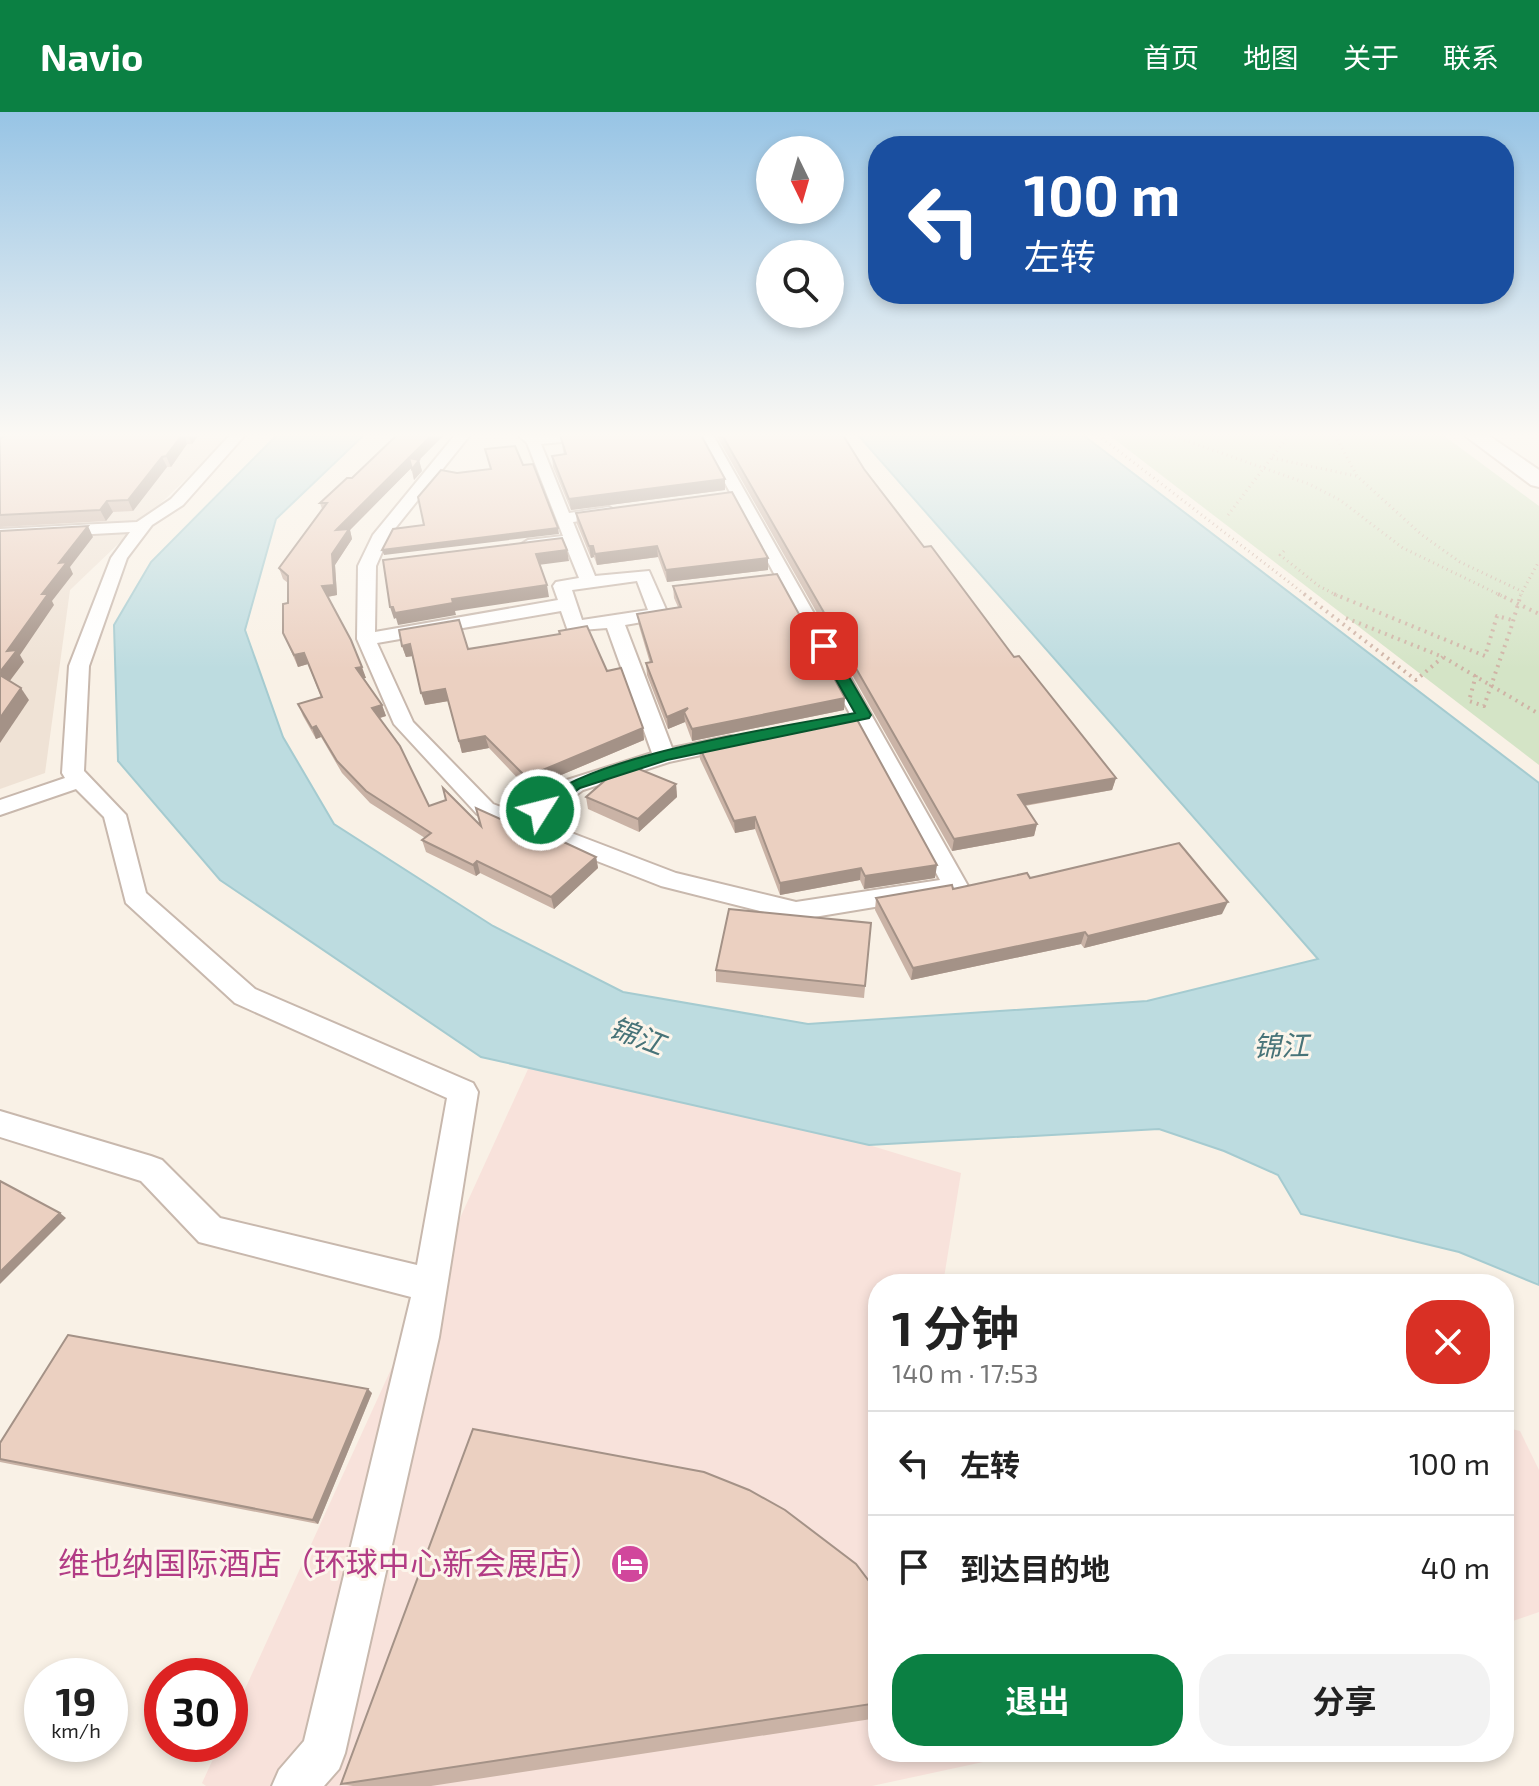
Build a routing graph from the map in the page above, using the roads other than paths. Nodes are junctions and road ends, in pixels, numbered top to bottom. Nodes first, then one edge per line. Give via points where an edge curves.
1 (161, 513) edge
2 (399, 513) edge
3 (562, 513) edge
4 (599, 513) edge
5 (742, 513) edge
6 (564, 518) junction
7 (142, 527) junction
8 (0, 534) edge
9 (573, 540) junction
10 (509, 548) edge
11 (589, 582) junction
12 (568, 604) junction
13 (614, 621) junction
14 (366, 639) junction
15 (864, 715) junction
16 (833, 721) edge
17 (756, 737) edge
18 (664, 756) junction
19 (81, 780) junction
20 (0, 808) edge
21 (522, 823) junction
22 (0, 1124) edge
23 (430, 1285) junction
24 (295, 1786) edge

1 - 7 street
2 - 14 street via 381,535
3 - 6 street
4 - 6 street
5 - 15 street
6 - 9 street
7 - 8 street
7 - 19 street via 119,558 79,666 73,773
9 - 10 street
9 - 11 street
11 - 12 street via 562,586
11 - 13 street via 643,575 658,591 659,614
12 - 13 street via 575,627
12 - 14 street
13 - 18 street
14 - 21 street via 404,724 485,809
15 - 16 street
15 - 21 street via 956,886 796,911 670,880
17 - 18 street
18 - 21 street via 575,785
19 - 20 street
19 - 23 street via 115,815 135,897 245,996 463,1092
22 - 23 street via 151,1170 211,1231
23 - 24 street via 323,1753

